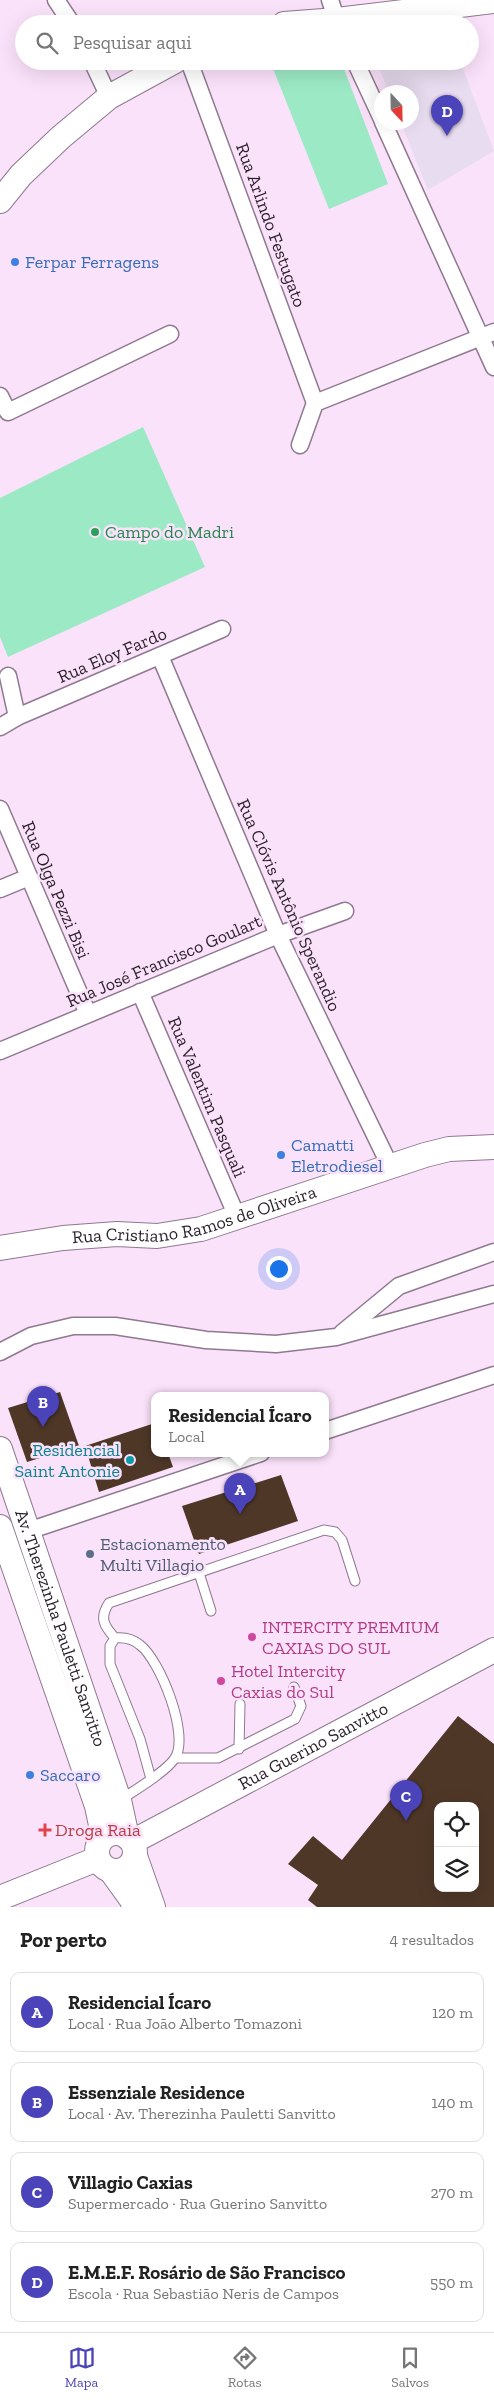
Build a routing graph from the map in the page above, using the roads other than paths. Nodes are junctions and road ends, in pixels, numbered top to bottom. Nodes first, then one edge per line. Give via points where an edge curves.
1 (56, 0) edge
2 (70, 0) edge
3 (494, 1) edge
4 (66, 15) edge
5 (74, 15) edge
6 (335, 15) edge
7 (96, 70) edge
8 (158, 70) edge
9 (192, 70) edge
10 (359, 70) edge
11 (109, 97) junction
12 (374, 102) edge
13 (387, 130) edge
14 (0, 200) edge
15 (170, 334) dead end
16 (487, 334) edge
17 (494, 367) edge
18 (0, 396) edge
19 (315, 403) junction
20 (300, 446) dead end
21 (222, 629) dead end
22 (160, 656) junction
23 (8, 676) dead end
24 (17, 717) junction
25 (0, 726) edge
26 (0, 809) edge
27 (29, 877) junction
28 (0, 889) edge
29 (345, 911) dead end
30 (278, 935) junction
31 (140, 992) junction
32 (88, 1014) junction
33 (0, 1051) edge
34 (494, 1147) edge
35 (390, 1166) junction
36 (238, 1218) junction
37 (2, 1249) edge
38 (494, 1252) edge
39 (494, 1294) edge
40 (336, 1338) junction
41 (0, 1352) edge
42 (494, 1375) edge
43 (329, 1430) edge
44 (0, 1449) edge
45 (249, 1457) edge
46 (8, 1496) edge
47 (0, 1527) edge
48 (28, 1531) junction
49 (198, 1573) junction
50 (355, 1581) dead end
51 (211, 1611) dead end
52 (61, 1629) junction
53 (38, 1637) junction
54 (115, 1638) junction
55 (494, 1650) edge
56 (294, 1686) dead end
57 (240, 1704) dead end
58 (239, 1749) junction
59 (176, 1758) junction
60 (151, 1779) junction
61 (108, 1803) junction
62 (131, 1845) junction
63 (102, 1858) junction
64 (0, 1898) edge
65 (134, 1907) edge
66 (153, 1907) edge

1 - 4 street
2 - 5 street
3 - 6 main road
7 - 11 street
8 - 11 main road
9 - 19 street, Rua Arlindo Festugato
10 - 12 street
11 - 14 main road via 60,136
13 - 16 street
15 - 18 street via 8,412
16 - 17 street
16 - 19 street
19 - 20 street
21 - 22 street, Rua Eloy Fardo
22 - 24 street, Rua Eloy Fardo
22 - 30 street, Rua Clóvis Antônio Sperandio
23 - 24 street
24 - 25 street
26 - 27 street, Rua Olga Pezzi Bisi
27 - 28 street
27 - 32 street, Rua Olga Pezzi Bisi
29 - 30 street, Rua José Francisco Goulart
30 - 31 street, Rua José Francisco Goulart
30 - 35 street, Rua Clóvis Antônio Sperandio
31 - 32 street, Rua José Francisco Goulart
31 - 36 street, Rua Valentim Pasquali
32 - 33 street, Rua José Francisco Goulart
34 - 35 main road, Rua Cristiano Ramos de Oliveira via 449,1149
35 - 36 main road, Rua Cristiano Ramos de Oliveira
36 - 37 main road, Rua Cristiano Ramos de Oliveira via 201,1229 157,1236 63,1238
38 - 40 street via 399,1286
39 - 40 street
40 - 41 street via 276,1344 206,1340 115,1326 73,1326 31,1336
42 - 43 street
44 - 46 main road, Av. Therezinha Pauletti Sanvitto
45 - 48 street
46 - 48 main road, Av. Therezinha Pauletti Sanvitto
47 - 53 main road, Av. Therezinha Pauletti Sanvitto
48 - 52 main road, Av. Therezinha Pauletti Sanvitto
49 - 50 lane via 324,1530 335,1532 342,1540
49 - 51 lane
49 - 54 lane via 109,1603 103,1613 104,1625
52 - 53 main road
52 - 61 main road, Av. Therezinha Pauletti Sanvitto
53 - 61 main road, Av. Therezinha Pauletti Sanvitto
54 - 59 lane via 124,1637 141,1645 156,1664 178,1721
54 - 60 lane via 110,1646 110,1664 140,1739
55 - 62 main road, Rua Guerino Sanvitto
56 - 58 lane via 301,1706 295,1719
57 - 58 lane
58 - 59 lane via 218,1758
59 - 60 lane
60 - 61 lane
61 - 62 main road, Av. Therezinha Pauletti Sanvitto
61 - 63 main road, Av. Therezinha Pauletti Sanvitto via 100,1825
62 - 63 main road via 129,1866 123,1870
62 - 63 main road via 115,1833 103,1838
62 - 66 main road, Av. Therezinha Pauletti Sanvitto
63 - 64 main road
63 - 65 main road

